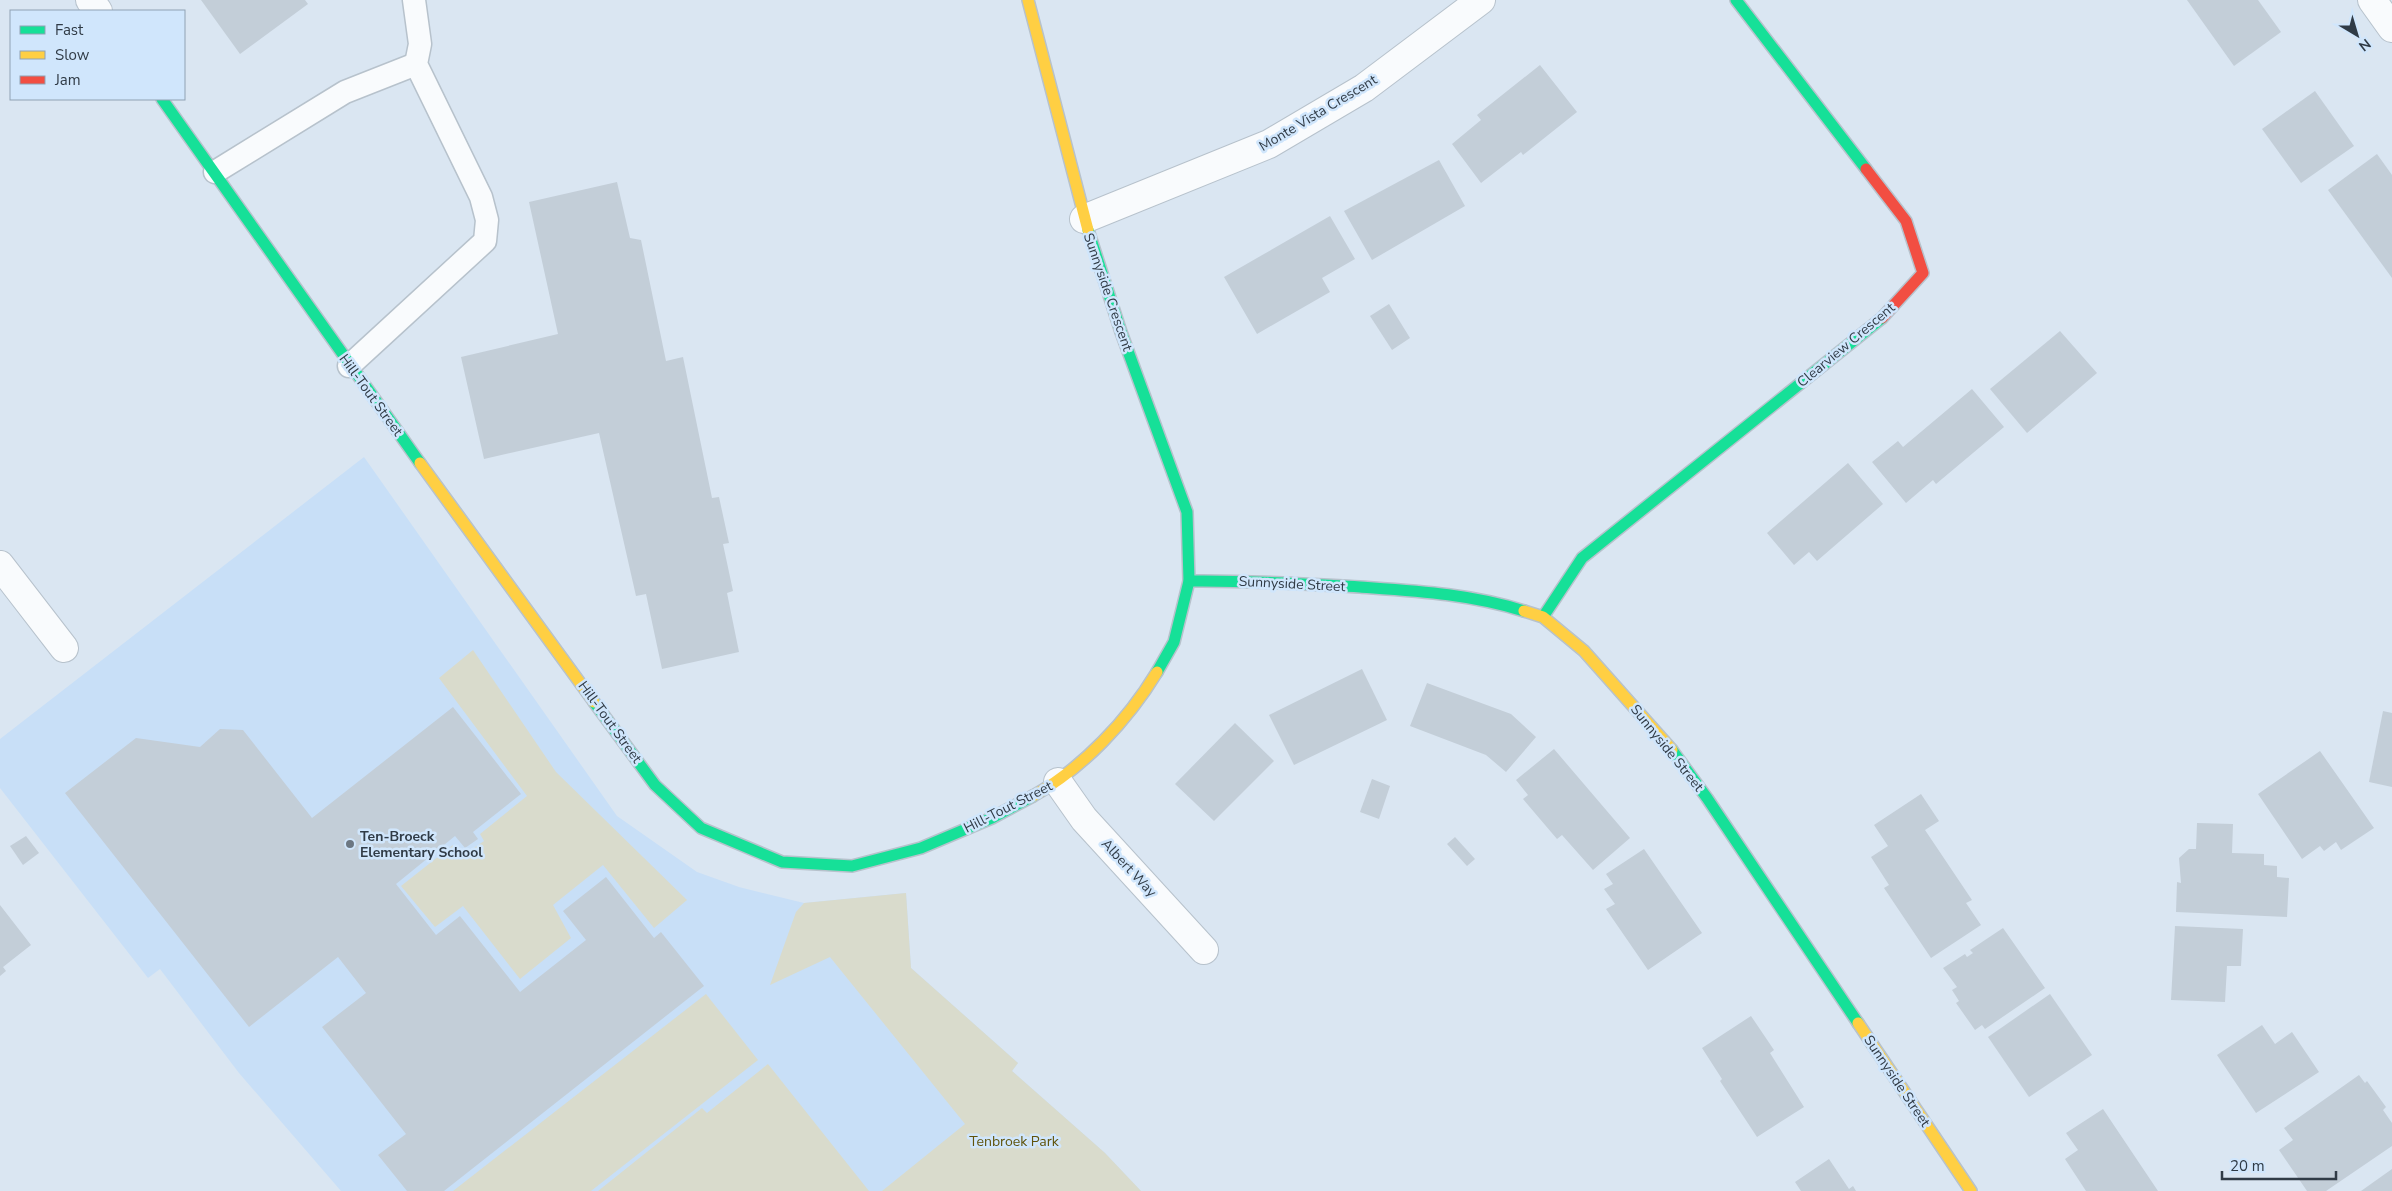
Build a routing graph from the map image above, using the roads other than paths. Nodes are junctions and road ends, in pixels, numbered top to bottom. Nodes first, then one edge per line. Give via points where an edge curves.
1 (414, 0) edge
2 (1028, 0) edge
3 (1481, 0) edge
4 (1736, 0) edge
5 (2372, 0) edge
6 (2392, 28) edge
7 (416, 64) junction
8 (163, 100) edge
9 (215, 172) junction
10 (1084, 219) junction
11 (349, 366) junction
12 (0, 565) edge
13 (1190, 581) junction
14 (1543, 617) junction
15 (64, 648) dead end
16 (1058, 782) junction
17 (1204, 950) dead end
18 (1971, 1191) edge

1 - 7 lane via 420,44
2 - 10 street, Sunnyside Crescent
3 - 10 street, Monte Vista Crescent via 1364,88 1269,144
4 - 14 street, Clearview Crescent via 1906,221 1923,273 1889,312 1582,558
5 - 6 street
7 - 9 lane via 345,92
7 - 11 lane via 481,197 487,220 485,241
8 - 9 street, Hill-Tout Street
9 - 11 street, Hill-Tout Street
10 - 13 street, Sunnyside Crescent via 1121,332 1187,512
11 - 16 street, Hill-Tout Street via 655,785 701,828 782,862 852,866 920,848 992,818
12 - 15 street
13 - 14 street, Sunnyside Street via 1252,580 1439,594 1495,602
13 - 16 street, Hill-Tout Street via 1174,642 1143,695 1105,738
14 - 18 street, Sunnyside Street via 1584,651 1672,750
16 - 17 street, Albert Way via 1084,819

